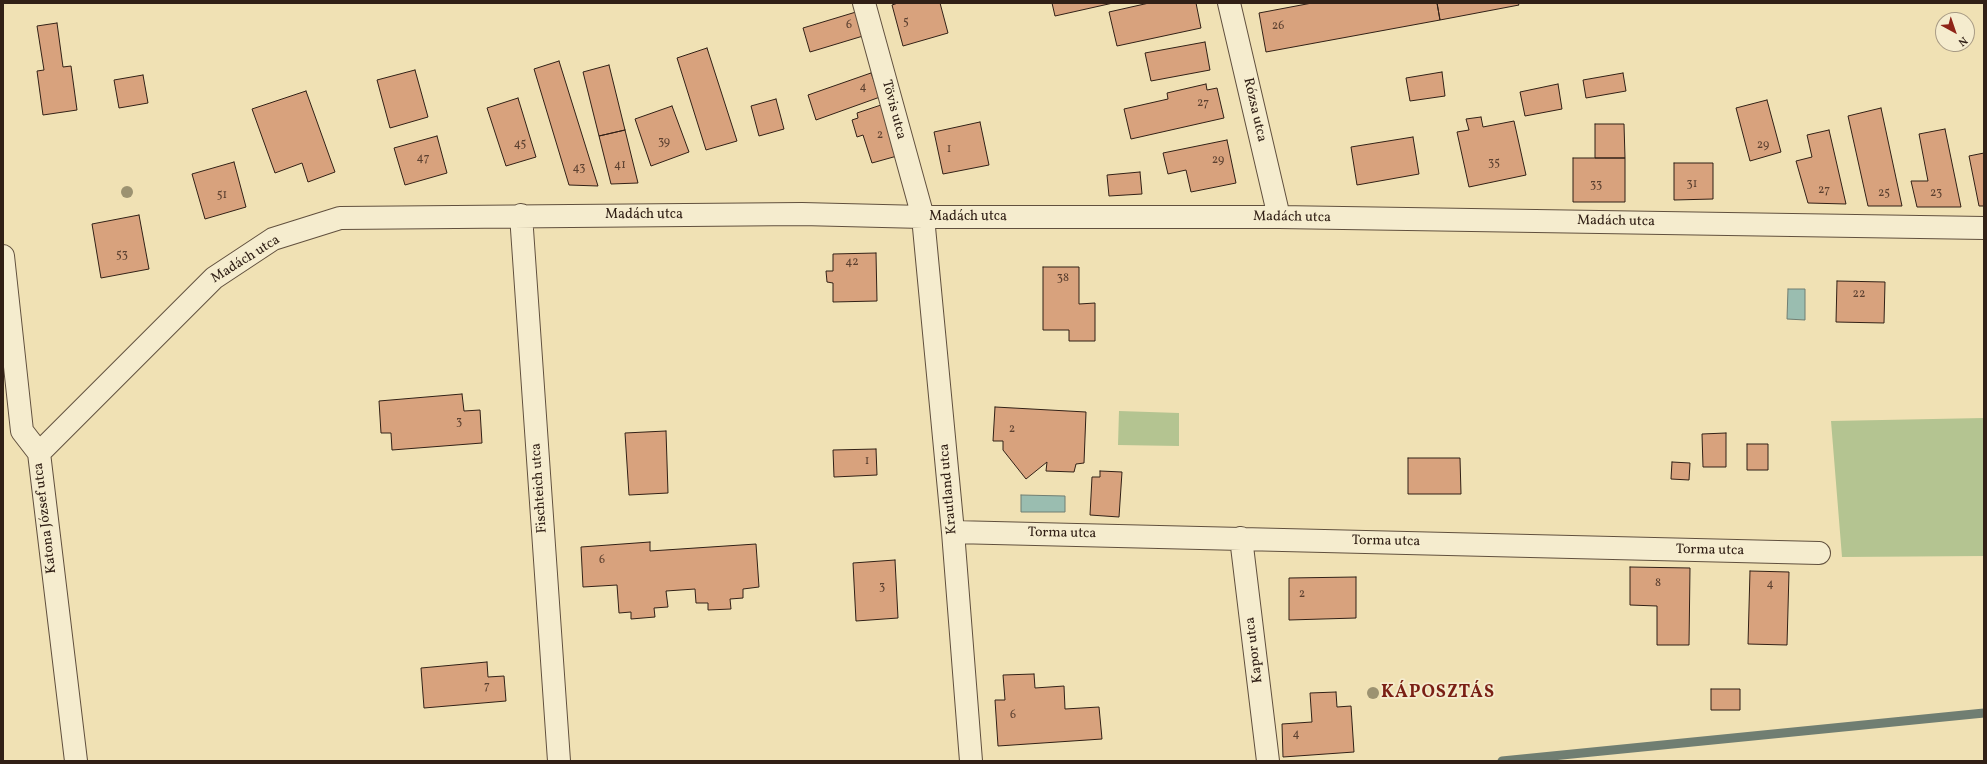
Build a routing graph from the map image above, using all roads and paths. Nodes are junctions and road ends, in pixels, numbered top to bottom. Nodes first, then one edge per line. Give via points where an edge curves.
1 (864, 3) edge
2 (1229, 3) edge
3 (521, 216) junction
4 (923, 217) junction
5 (1279, 217) junction
6 (1984, 228) edge
7 (3, 256) edge
8 (38, 453) junction
9 (953, 532) junction
10 (1241, 538) junction
11 (1819, 553) dead end
12 (76, 761) edge
13 (559, 761) edge
14 (971, 761) edge
15 (1268, 761) edge

1 - 4 street, Tövis utca
2 - 5 street, Rózsa utca
3 - 4 street, Madách utca via 802,214
3 - 8 street, Madách utca via 340,218 273,239 214,278
3 - 13 street, Fischteich utca
4 - 5 street, Madách utca
4 - 9 street, Krautland utca
5 - 6 street, Madách utca
7 - 8 street, Katona József utca via 22,431
8 - 12 street, Katona József utca
9 - 10 street, Torma utca
9 - 14 street, Krautland utca
10 - 11 street, Torma utca
10 - 15 street, Kapor utca

